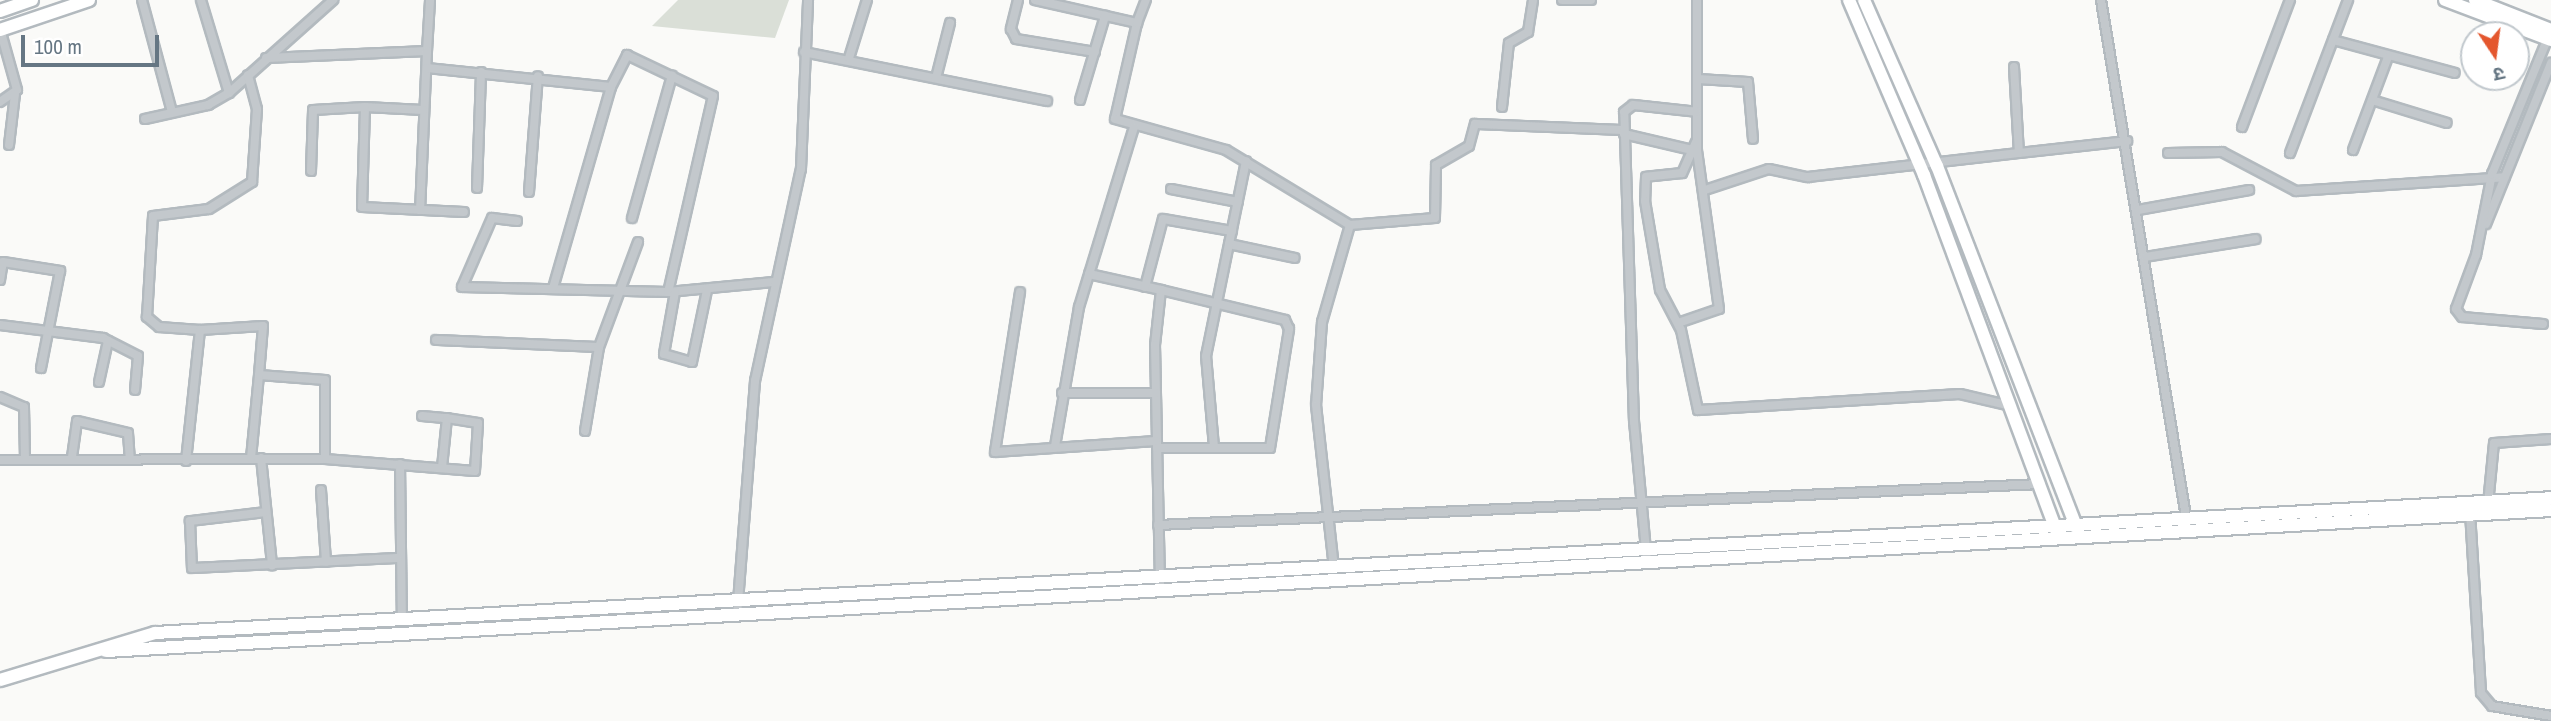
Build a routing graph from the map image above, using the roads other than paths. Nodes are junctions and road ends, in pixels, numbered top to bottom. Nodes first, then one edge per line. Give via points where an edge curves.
1 (32, 0) edge
2 (86, 0) edge
3 (142, 0) edge
4 (201, 0) edge
5 (333, 0) edge
6 (430, 0) edge
7 (808, 0) edge
8 (867, 0) edge
9 (1018, 0) edge
10 (1035, 0) edge
11 (1146, 0) edge
12 (1533, 0) edge
13 (1562, 0) edge
14 (1591, 0) edge
15 (1697, 0) edge
16 (1849, 0) edge
17 (1864, 0) edge
18 (2101, 0) edge
19 (2290, 0) edge
20 (2348, 0) edge
21 (2445, 0) edge
22 (2475, 0) edge
23 (0, 11) edge
24 (1105, 16) junction
25 (950, 23) dead end
26 (1138, 23) junction
27 (0, 30) edge
28 (2550, 33) edge
29 (2333, 40) junction
30 (428, 51) junction
31 (804, 52) junction
32 (1095, 52) junction
33 (2388, 57) junction
34 (266, 58) junction
35 (849, 58) junction
36 (2551, 63) edge
37 (2014, 67) dead end
38 (427, 68) junction
39 (481, 72) junction
40 (2455, 73) dead end
41 (248, 75) junction
42 (538, 76) junction
43 (672, 76) junction
44 (936, 78) junction
45 (1698, 79) junction
46 (611, 87) junction
47 (229, 93) junction
48 (15, 94) junction
49 (1080, 100) dead end
50 (2372, 100) junction
51 (1047, 101) dead end
52 (0, 102) edge
53 (365, 107) junction
54 (1502, 107) dead end
55 (423, 110) junction
56 (1697, 112) junction
57 (172, 113) junction
58 (145, 119) dead end
59 (2513, 122) junction
60 (2447, 123) dead end
61 (1134, 127) junction
62 (2242, 127) dead end
63 (2526, 127) junction
64 (1624, 132) junction
65 (1753, 139) dead end
66 (2127, 141) junction
67 (9, 145) dead end
68 (1694, 146) junction
69 (2353, 150) dead end
70 (2019, 153) junction
71 (2168, 153) dead end
72 (2290, 153) dead end
73 (1247, 161) junction
74 (1937, 166) junction
75 (1920, 167) junction
76 (311, 172) dead end
77 (2492, 174) junction
78 (2505, 177) junction
79 (477, 188) dead end
80 (1171, 189) dead end
81 (1704, 190) junction
82 (2249, 191) dead end
83 (529, 192) dead end
84 (1238, 202) junction
85 (420, 210) junction
86 (2138, 210) junction
87 (464, 212) dead end
88 (632, 218) dead end
89 (517, 221) dead end
90 (1350, 225) junction
91 (2482, 229) junction
92 (1232, 230) junction
93 (2256, 239) dead end
94 (638, 242) dead end
95 (1229, 244) junction
96 (2146, 257) junction
97 (1295, 258) dead end
98 (2, 262) edge
99 (1089, 274) junction
100 (0, 280) edge
101 (774, 282) junction
102 (1145, 287) junction
103 (553, 288) junction
104 (707, 290) junction
105 (1161, 290) junction
106 (672, 292) junction
107 (1020, 292) dead end
108 (620, 293) junction
109 (1217, 303) junction
110 (1678, 323) junction
111 (2543, 324) dead end
112 (0, 325) edge
113 (52, 327) junction
114 (200, 330) junction
115 (436, 340) dead end
116 (108, 341) junction
117 (599, 347) junction
118 (41, 368) dead end
119 (258, 375) junction
120 (99, 382) dead end
121 (135, 390) dead end
122 (1062, 393) junction
123 (1156, 393) junction
124 (0, 397) edge
125 (2011, 406) junction
126 (422, 416) dead end
127 (447, 418) junction
128 (585, 431) dead end
129 (2551, 439) edge
130 (1156, 445) junction
131 (1055, 446) junction
132 (1214, 447) junction
133 (72, 457) junction
134 (256, 458) junction
135 (325, 459) junction
136 (0, 460) edge
137 (25, 460) junction
138 (130, 460) junction
139 (186, 461) junction
140 (400, 464) junction
141 (442, 467) junction
142 (2040, 484) junction
143 (321, 490) dead end
144 (2551, 498) edge
145 (1642, 503) junction
146 (2488, 507) junction
147 (2470, 508) junction
148 (2551, 510) edge
149 (266, 512) junction
150 (1331, 515) junction
151 (2187, 523) junction
152 (1158, 525) junction
153 (2077, 528) junction
154 (2057, 530) junction
155 (1647, 554) junction
156 (398, 558) junction
157 (327, 562) junction
158 (1334, 563) junction
159 (272, 565) junction
160 (1335, 579) junction
161 (1160, 582) junction
162 (883, 591) junction
163 (739, 599) junction
164 (883, 606) junction
165 (737, 615) junction
166 (402, 618) junction
167 (387, 619) junction
168 (388, 633) junction
169 (106, 651) junction
170 (0, 680) edge
171 (2551, 716) edge

1 - 23 street
2 - 27 street
3 - 57 street
4 - 47 street
5 - 34 street
6 - 30 street
7 - 31 street
8 - 35 street
9 - 32 street via 1011,29 1016,39
10 - 24 street
11 - 26 street
12 - 54 street via 1528,32 1509,43
13 - 14 street
15 - 45 street
16 - 75 street
17 - 74 street
18 - 66 street
19 - 62 street
20 - 29 street
21 - 28 street
22 - 28 street
24 - 26 street
24 - 32 street
25 - 44 street
26 - 61 street via 1114,117
27 - 48 street
28 - 59 street
29 - 33 street
29 - 72 street
30 - 34 street
30 - 38 street
31 - 35 street
31 - 101 street via 801,169
32 - 49 street
33 - 40 street via 2418,59
33 - 50 street
34 - 41 street
35 - 44 street
36 - 63 street
37 - 70 street
38 - 39 street
38 - 55 street
39 - 42 street
39 - 79 street
41 - 47 street
41 - 114 street via 257,109 253,182 209,209 153,216 147,317 159,327
42 - 46 street
42 - 83 street
43 - 46 street via 624,55
43 - 88 street
43 - 106 street via 713,100
44 - 51 street
45 - 56 street
45 - 65 street via 1748,82
46 - 103 street
47 - 57 street
48 - 52 street
48 - 67 street
50 - 60 street
50 - 69 street
53 - 55 street
53 - 76 street via 313,110
53 - 85 street via 364,210
55 - 85 street
56 - 64 street via 1630,106
56 - 68 street
57 - 58 street
59 - 63 street
59 - 77 street
61 - 73 street via 1204,143
61 - 99 street
63 - 78 street
64 - 68 street
64 - 90 street via 1475,124 1469,146 1437,163 1435,218
64 - 145 street
66 - 70 street
66 - 86 street
68 - 81 street
68 - 110 street via 1682,173 1646,179 1654,266
70 - 74 street
71 - 77 street via 2222,152 2295,191
73 - 84 street
73 - 90 street
74 - 75 street
74 - 153 street
75 - 81 street via 1808,177 1769,169
75 - 125 street
77 - 78 street
77 - 91 street
78 - 91 street
80 - 84 street
81 - 110 street via 1719,309
82 - 86 street
84 - 92 street
85 - 87 street
86 - 96 street
89 - 103 street via 492,218 461,287
90 - 150 street via 1322,322 1319,358 1316,405
91 - 111 street via 2458,314
92 - 95 street
92 - 102 street via 1163,219
93 - 96 street
94 - 108 street
95 - 97 street
95 - 109 street
96 - 151 street
98 - 100 street
98 - 113 street via 58,267
99 - 102 street
99 - 122 street
101 - 104 street
101 - 163 street via 755,381
102 - 105 street
103 - 108 street
104 - 106 street
104 - 106 street via 692,362 664,354
105 - 109 street
105 - 123 street
106 - 108 street
107 - 131 street via 994,450
108 - 117 street
109 - 132 street via 1206,356
109 - 132 street via 1285,320 1289,329 1272,445
110 - 125 street via 1695,402 1704,413 1950,394
112 - 113 street
113 - 116 street
113 - 118 street
114 - 119 street via 263,326
114 - 139 street
115 - 117 street
116 - 120 street
116 - 121 street via 138,356
117 - 128 street
119 - 134 street
119 - 135 street via 325,380
122 - 123 street
122 - 131 street
123 - 130 street
124 - 137 street via 24,407
125 - 142 street
126 - 127 street
127 - 141 street
127 - 141 street via 478,423 476,469
129 - 146 street via 2494,443
130 - 131 street
130 - 132 street
130 - 152 street
133 - 137 street
133 - 138 street
133 - 138 street via 77,421 128,433
134 - 135 street
134 - 139 street
134 - 149 street
135 - 140 street
136 - 137 street
138 - 139 street
140 - 141 street
140 - 156 street
142 - 145 street
142 - 154 street
143 - 157 street
144 - 146 street
145 - 150 street
145 - 155 street
146 - 147 street
146 - 148 street
147 - 151 street
147 - 171 street via 2481,693 2492,706
149 - 159 street
149 - 159 street via 190,521 191,565
150 - 152 street
150 - 158 street
151 - 153 street
152 - 161 street
153 - 154 street
154 - 155 street
155 - 158 street
155 - 160 street
156 - 157 street
156 - 166 street
157 - 159 street
158 - 160 street
158 - 161 street
160 - 161 street
161 - 162 street
161 - 164 street
162 - 163 street
162 - 164 street
163 - 165 street
163 - 166 street
164 - 165 street
165 - 168 street
166 - 167 street
167 - 168 street
167 - 169 street via 155,634
168 - 169 street
169 - 170 street

